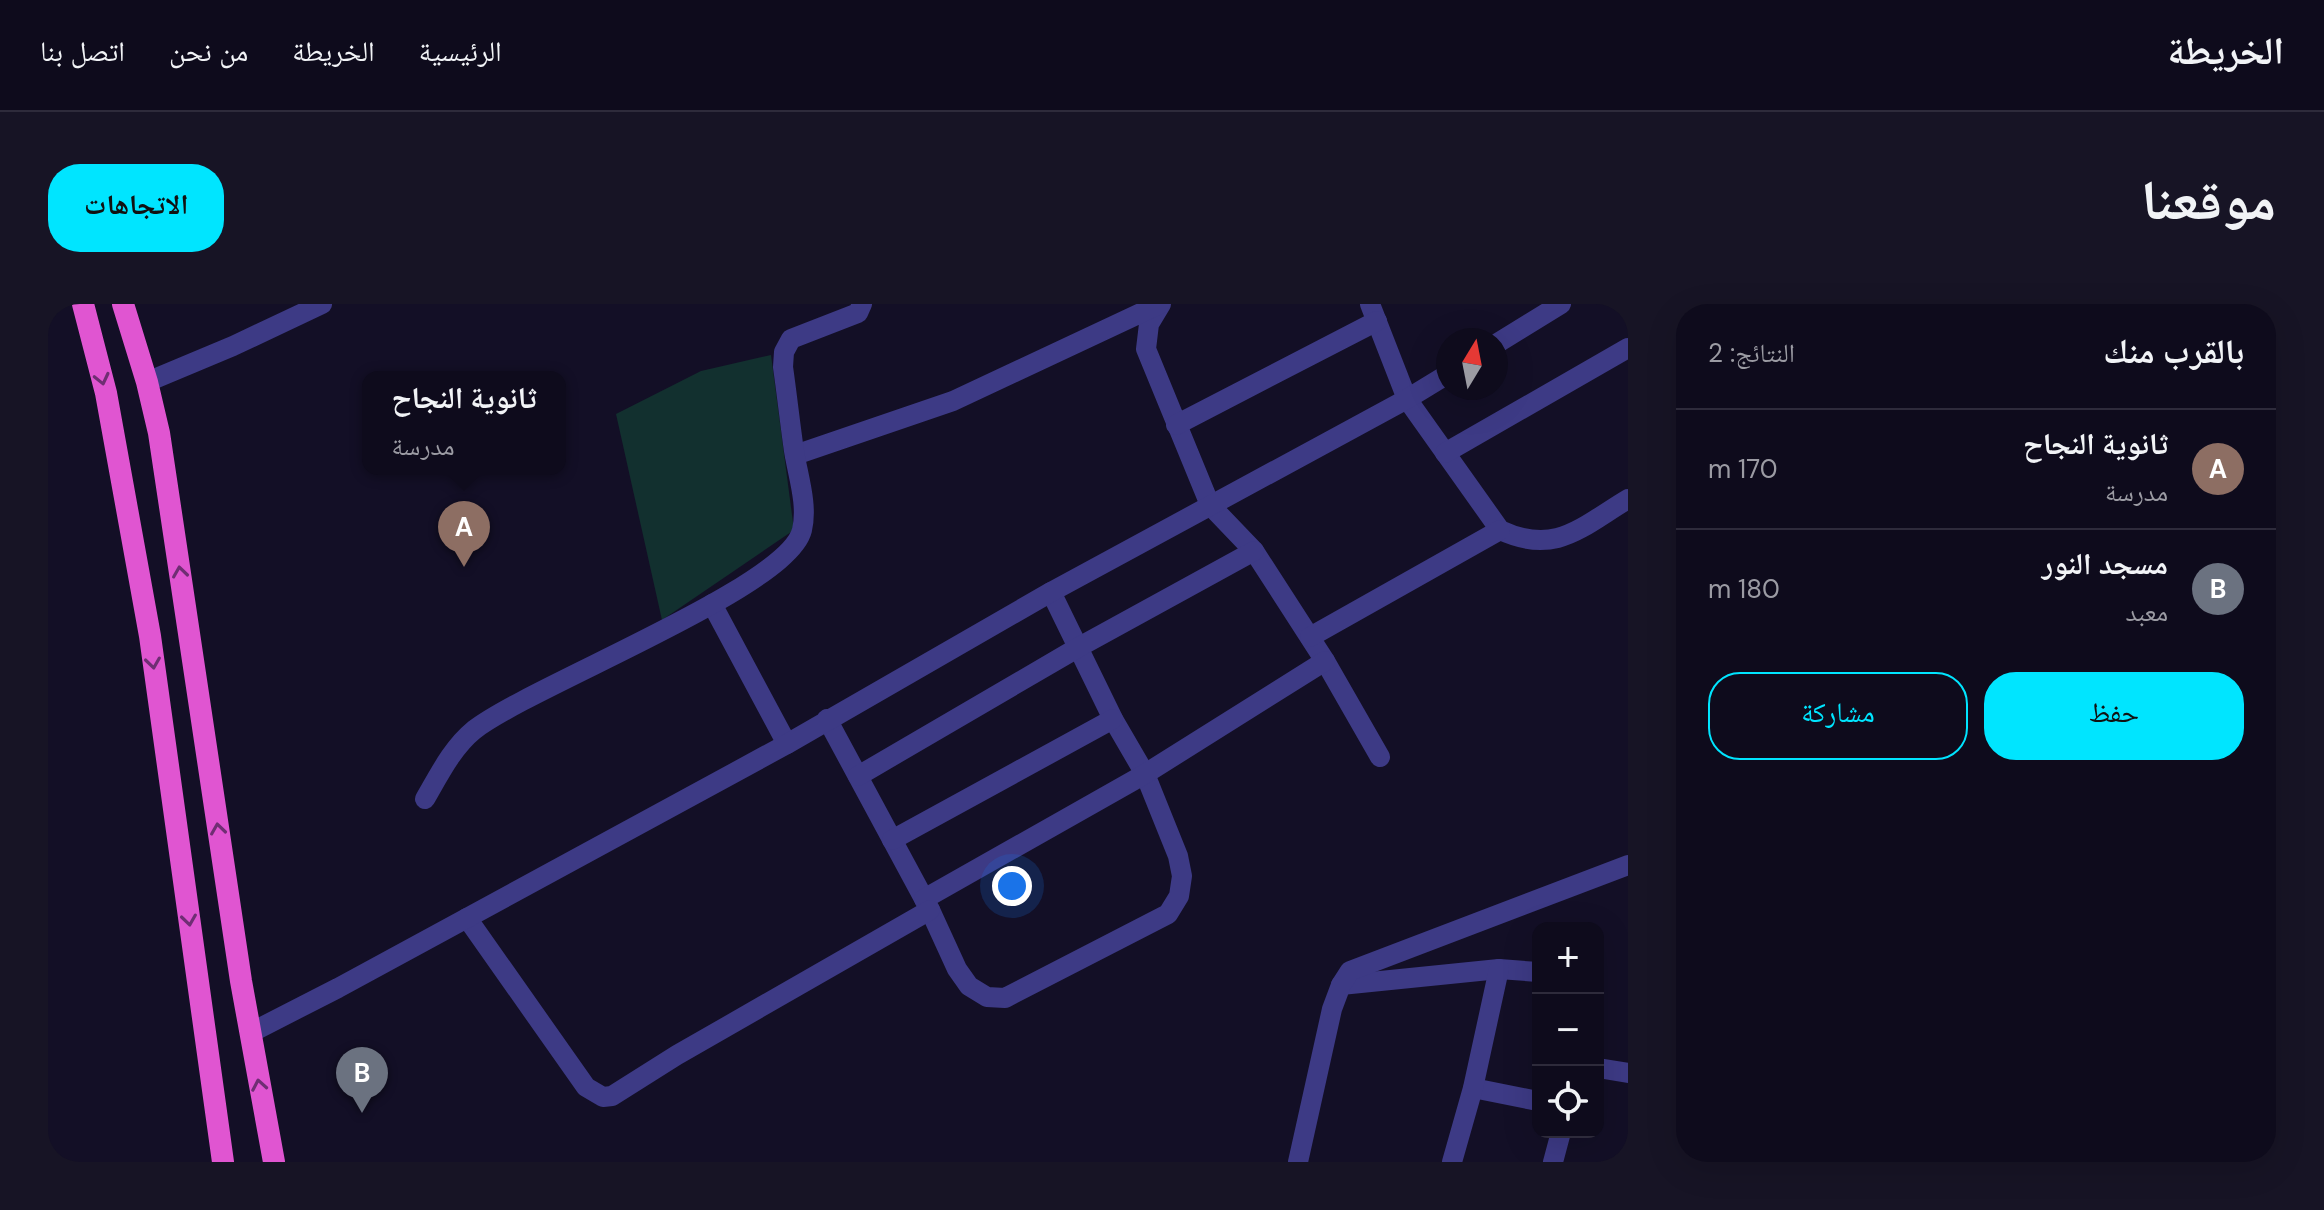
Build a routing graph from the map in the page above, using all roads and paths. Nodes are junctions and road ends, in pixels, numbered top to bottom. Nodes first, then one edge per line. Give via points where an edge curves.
1 (83, 304) edge
2 (123, 304) edge
3 (322, 304) edge
4 (862, 304) edge
5 (1161, 304) edge
6 (1561, 304) edge
7 (1373, 312) edge
8 (1508, 337) edge
9 (1628, 348) edge
10 (1436, 381) edge
11 (147, 382) junction
12 (1407, 399) junction
13 (1176, 425) junction
14 (1445, 453) junction
15 (795, 455) junction
16 (1628, 499) edge
17 (1210, 505) junction
18 (1500, 530) junction
19 (1254, 551) junction
20 (1051, 592) junction
21 (712, 604) junction
22 (1310, 637) junction
23 (1079, 647) junction
24 (1325, 661) junction
25 (827, 719) junction
26 (1113, 719) junction
27 (787, 744) junction
28 (1380, 757) dead end
29 (1145, 774) junction
30 (858, 776) junction
31 (425, 799) dead end
32 (892, 840) junction
33 (1628, 865) edge
34 (927, 905) junction
35 (467, 918) junction
36 (1499, 969) junction
37 (1532, 972) edge
38 (1341, 985) junction
39 (250, 1033) junction
40 (1604, 1069) edge
41 (1628, 1073) edge
42 (1473, 1088) junction
43 (1532, 1100) edge
44 (1559, 1138) edge
45 (223, 1162) edge
46 (274, 1162) edge
47 (1298, 1162) edge
48 (1452, 1162) edge
49 (1553, 1162) edge

1 -> 45 highway via 106,393 150,636
2 - 11 highway
3 - 11 street
4 - 15 street via 846,319 791,339 784,352
5 - 13 street via 1149,324 1146,349
5 - 15 street via 953,401
6 - 8 street
7 - 12 street
7 - 13 street
9 - 14 street
10 - 12 street
39 -> 11 highway
12 - 14 street
12 - 17 street
13 - 17 street
14 - 18 street
15 - 21 street via 802,505 796,543 780,561
16 - 18 street via 1552,541 1520,539
17 - 19 street
17 - 20 street
18 - 22 street
19 - 22 street
19 - 23 street
20 - 23 street
20 - 25 street
21 - 27 street
21 - 31 street via 494,716 457,746
22 - 24 street
23 - 26 street
23 - 30 street
24 - 28 street
24 - 29 street
25 - 27 street
25 - 30 street
26 - 29 street
26 - 32 street
27 - 35 street
29 - 34 street
29 - 34 street via 1182,876 1179,896 1168,914 1005,998 987,997 969,986
30 - 32 street
32 - 34 street
33 - 38 street via 1359,965
34 - 35 street via 624,1090 603,1097 586,1087
35 - 39 street
36 - 37 street
36 - 38 street
36 - 42 street
38 - 47 street
46 -> 39 highway
40 - 41 street
42 - 43 street
42 - 48 street
44 - 49 street

